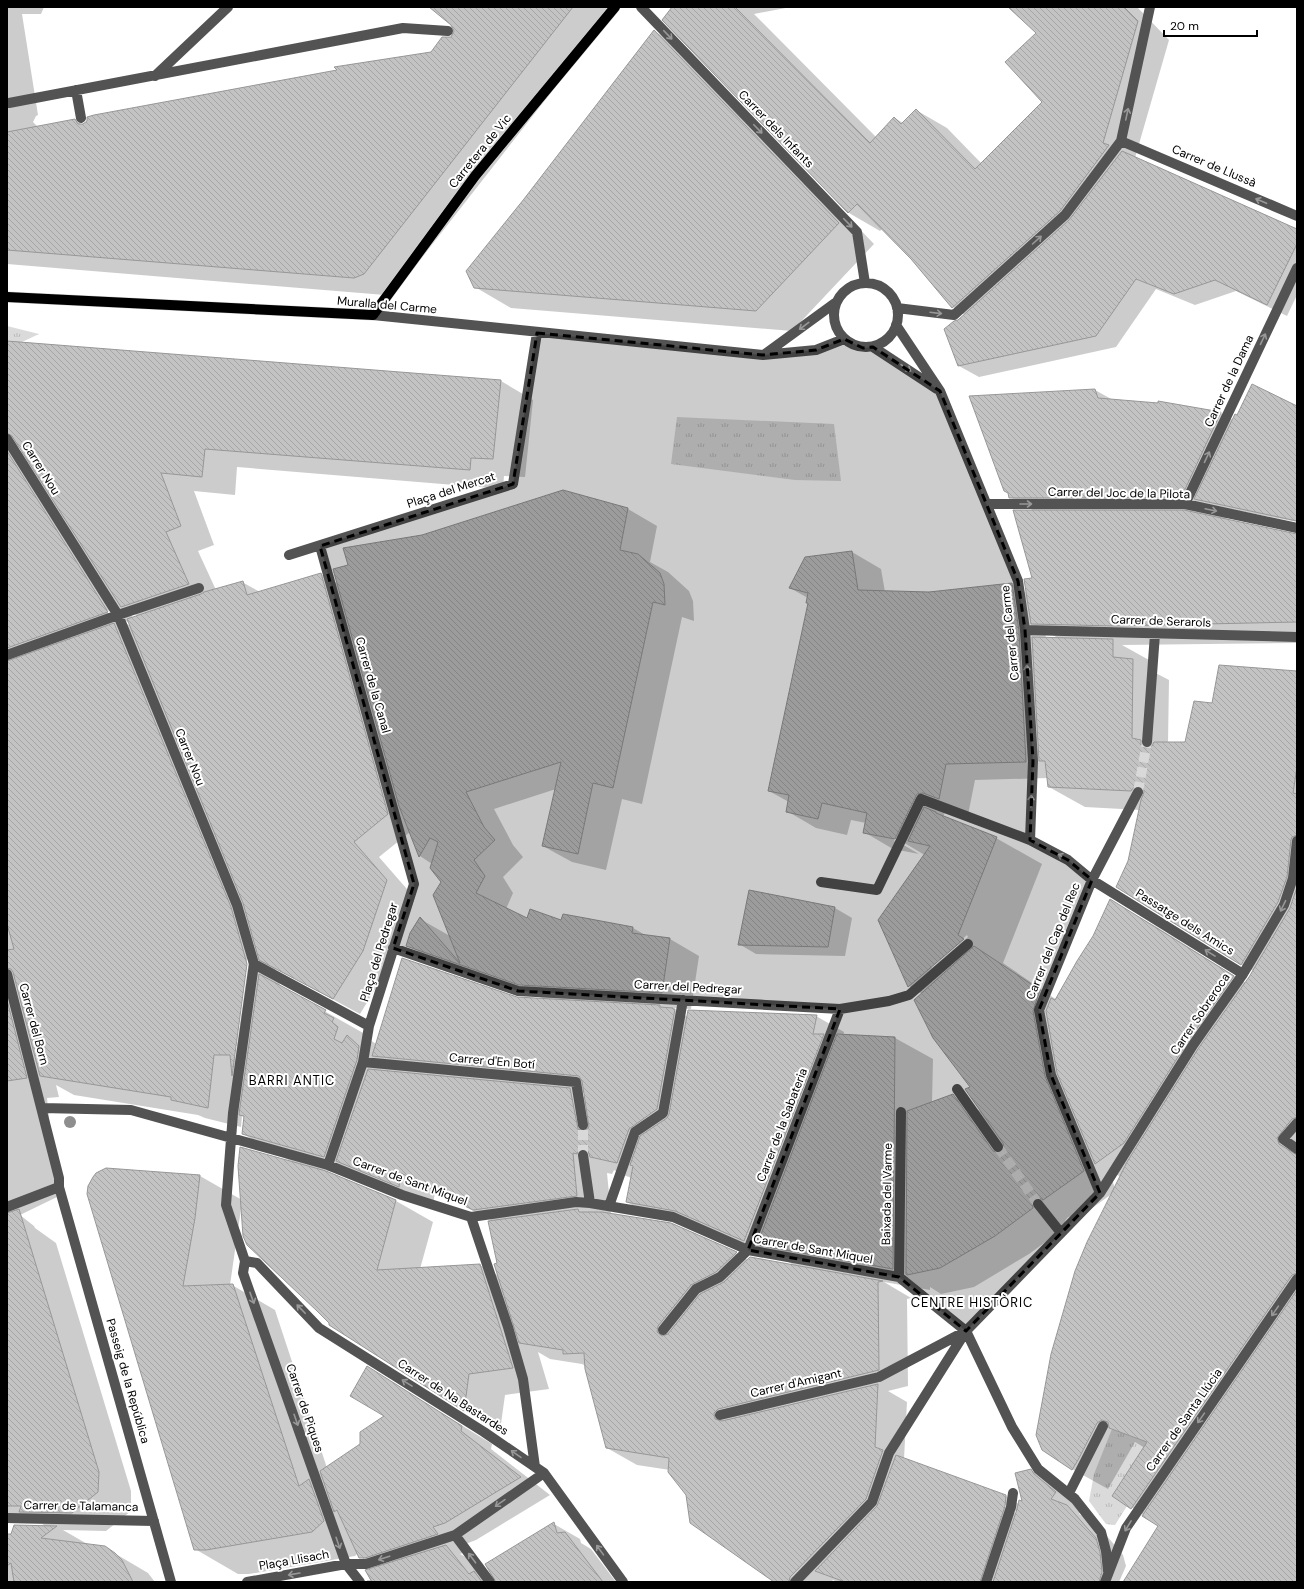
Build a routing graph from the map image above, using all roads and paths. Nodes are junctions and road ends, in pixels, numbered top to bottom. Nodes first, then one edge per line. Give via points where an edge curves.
1 (228, 7) edge
2 (615, 7) edge
3 (641, 7) edge
4 (1148, 8) edge
5 (448, 31) dead end
6 (155, 76) junction
7 (76, 90) junction
8 (8, 103) dead end
9 (81, 118) dead end
10 (1121, 140) junction
11 (1297, 216) edge
12 (1297, 268) edge
13 (865, 283) junction
14 (7, 297) edge
15 (835, 302) junction
16 (897, 308) junction
17 (372, 316) junction
18 (896, 325) junction
19 (537, 333) junction
20 (844, 339) junction
21 (874, 347) junction
22 (763, 356) junction
23 (940, 391) junction
24 (7, 439) edge
25 (987, 504) junction
26 (1185, 504) junction
27 (1297, 528) edge
28 (320, 546) junction
29 (289, 555) dead end
30 (200, 588) dead end
31 (118, 614) junction
32 (1025, 630) junction
33 (1155, 634) junction
34 (1297, 637) edge
35 (7, 656) edge
36 (1147, 742) tunnel mouth
37 (1138, 792) tunnel mouth
38 (1030, 840) junction
39 (1297, 841) edge
40 (408, 863) joint
41 (1092, 880) junction
42 (821, 882) dead end
43 (968, 944) dead end
44 (393, 948) junction
45 (254, 964) junction
46 (7, 974) edge
47 (1243, 974) junction
48 (10, 999) edge
49 (682, 1000) junction
50 (840, 1009) junction
51 (369, 1026) junction
52 (363, 1062) junction
53 (957, 1089) dead end
54 (42, 1108) junction
55 (901, 1112) dead end
56 (1297, 1123) edge
57 (583, 1125) tunnel mouth
58 (230, 1137) junction
59 (998, 1147) tunnel mouth
60 (1297, 1149) edge
61 (583, 1156) tunnel mouth
62 (328, 1165) junction
63 (59, 1187) junction
64 (1100, 1193) junction
65 (590, 1203) junction
66 (1038, 1204) tunnel mouth
67 (609, 1206) junction
68 (7, 1208) edge
69 (471, 1217) junction
70 (1061, 1233) junction
71 (748, 1250) junction
72 (245, 1261) junction
73 (899, 1277) junction
74 (1297, 1279) edge
75 (663, 1330) dead end
76 (966, 1331) junction
77 (720, 1414) dead end
78 (1103, 1426) dead end
79 (535, 1467) junction
80 (544, 1473) junction
81 (1013, 1493) dead end
82 (1069, 1493) junction
83 (7, 1518) edge
84 (154, 1521) junction
85 (455, 1535) junction
86 (346, 1564) junction
87 (1108, 1571) junction
88 (171, 1582) edge
89 (247, 1582) edge
90 (360, 1582) edge
91 (490, 1582) edge
92 (623, 1582) edge
93 (795, 1582) edge
94 (986, 1582) edge
95 (1105, 1582) edge

1 - 6 street
2 - 17 main road, Carretera de Vic via 475,176
3 -> 13 street, Carrer dels Infants via 857,232
10 -> 4 street
5 - 6 street via 403,28
6 - 7 street
7 - 8 street
7 - 9 street
11 -> 10 street, Carrer de Llussà
16 -> 10 street via 954,315 1065,215
26 -> 12 street, Carrer de la Dama
13 - 15 street via 850,286
13 - 16 street via 882,287 894,299
14 - 17 main road, Muralla del Carme
15 - 20 street via 834,322
15 -> 22 street
16 - 18 street
17 - 19 street, Muralla del Carme
18 - 21 street via 888,339
18 - 23 street, Carrer del Carme
19 - 22 street, Muralla del Carme
19 - 28 street, Plaça del Mercat via 512,484
20 - 21 street via 863,348
20 - 22 street, Muralla del Carme via 816,350
21 -> 23 street
23 - 25 street, Carrer del Carme
24 - 31 street, Carrer Nou
25 -> 26 street, Carrer del Joc de la Pilota
25 - 32 street, Carrer del Carme via 1018,581
26 -> 27 street, Carrer del Joc de la Pilota
28 - 29 street
28 - 40 street, Carrer de la Canal
30 - 31 street
31 - 35 street
31 - 45 street, Carrer Nou via 237,905
32 - 33 street, Carrer de Serarols
38 -> 32 street, Carrer del Carme via 1032,761
33 - 34 street, Carrer de Serarols
33 - 36 street
37 - 41 street, Carrer del Cap del Rec
41 -> 38 street, Passatge dels Amics via 1068,860
38 - 42 street, Passatge dels Amics via 920,799 877,890
39 -> 47 street, Carrer Sobreroca via 1293,878 1284,905
40 - 44 street, Plaça del Pedregar via 414,884
47 -> 41 street, Passatge dels Amics
41 - 64 street, Carrer del Cap del Rec via 1039,1010 1051,1075
43 - 50 street, Carrer del Pedregar via 909,994 889,1001
44 - 49 street, Carrer del Pedregar via 518,991
44 - 51 street, Plaça del Pedregar
45 - 51 street
45 - 58 street, Carrer Nou
46 - 48 street, Carrer del Born
47 - 64 street, Carrer Sobreroca via 1193,1045
48 - 54 street, Carrer del Born
49 - 50 street, Carrer del Pedregar
49 - 67 street via 663,1113 635,1132
50 - 71 street, Carrer de la Sabateria
51 - 52 street, Plaça del Pedregar
52 - 57 street, Carrer d'En Botí via 576,1082
52 - 62 street, Plaça del Pedregar
53 - 59 street
54 - 58 street, Carrer de Sant Miquel via 131,1110
54 - 63 street, Passeig de la República via 60,1178
55 - 73 street, Baixada del Varme
56 - 60 street via 1283,1139
58 - 62 street, Carrer de Sant Miquel
58 - 72 street, Carrer de Piques via 226,1205
61 - 65 street
62 - 69 street, Carrer de Sant Miquel via 402,1195
63 - 68 street
63 - 84 street, Passeig de la República
64 - 70 street, Carrer Sobreroca
65 - 67 street, Carrer de Sant Miquel
65 - 69 street, Carrer de Sant Miquel via 576,1202
66 - 70 street
67 - 71 street, Carrer de Sant Miquel via 673,1217
69 - 79 street via 523,1379
70 - 76 street, Carrer Sobreroca
71 - 73 street, Carrer de Sant Miquel
71 - 75 street via 720,1278 696,1289
79 -> 72 street, Carrer de Na Bastardes via 319,1328 257,1264
72 -> 86 street, Carrer de Piques via 243,1273
73 - 76 street
74 -> 87 street, Carrer de Santa Llúcia via 1126,1528
76 - 77 street, Carrer d'Amigant via 878,1377
76 - 82 street via 1012,1427 1038,1468
76 - 93 street via 889,1453 872,1502
78 - 82 street
79 - 80 street, Carrer de Na Bastardes
80 -> 85 street, Plaça Llisach
92 -> 80 street, Carrer de Na Bastardes
81 - 94 street via 1011,1507
82 - 87 street via 1101,1532
83 - 84 street, Carrer de Talamanca
84 - 88 street, Passeig de la República
85 -> 86 street, Plaça Llisach via 366,1564
91 -> 85 street
86 -> 89 street, Plaça Llisach
86 - 90 street, Carrer de Piques
87 - 95 street, Carrer de Santa Llúcia

